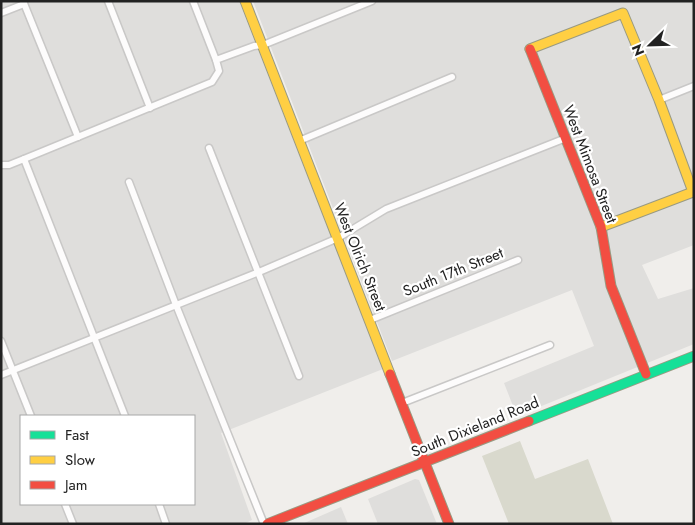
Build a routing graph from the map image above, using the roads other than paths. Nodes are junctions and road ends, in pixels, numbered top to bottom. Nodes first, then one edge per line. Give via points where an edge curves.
1 (108, 1) edge
2 (193, 1) edge
3 (245, 1) edge
4 (372, 1) edge
5 (24, 2) edge
6 (354, 5) edge
7 (1, 13) edge
8 (264, 45) junction
9 (216, 60) junction
10 (452, 77) dead end
11 (694, 86) edge
12 (659, 100) junction
13 (150, 108) junction
14 (78, 137) junction
15 (566, 138) junction
16 (300, 141) junction
17 (209, 148) dead end
18 (24, 159) junction
19 (1, 165) edge
20 (129, 182) dead end
21 (601, 227) junction
22 (338, 238) junction
23 (518, 260) dead end
24 (258, 272) junction
25 (176, 304) junction
26 (370, 320) junction
27 (94, 338) junction
28 (1, 341) edge
29 (550, 345) dead end
30 (694, 356) edge
31 (13, 370) junction
32 (646, 374) junction
33 (1, 375) edge
34 (299, 376) dead end
35 (402, 403) junction
36 (31, 415) edge
37 (125, 415) edge
38 (424, 462) junction
39 (65, 505) edge
40 (159, 505) edge
41 (73, 524) edge
42 (166, 524) edge
43 (266, 524) edge
44 (449, 524) edge

1 - 13 street
2 - 9 street
3 - 8 street, West Olrich Street
4 - 6 street
5 - 7 street
5 - 14 street
6 - 8 street
8 - 9 street
8 - 16 street, West Olrich Street
9 - 13 street via 219,71 212,82
10 - 16 street
11 - 12 street
12 - 15 street, West Mimosa Street via 623,13 530,49
12 - 21 street via 692,192
13 - 14 street
14 - 18 street
15 - 21 street, West Mimosa Street
15 - 22 street via 386,209
16 - 22 street, West Olrich Street
17 - 24 street
18 - 19 street
18 - 27 street
20 - 25 street
21 - 32 street, West Mimosa Street via 611,286
22 - 24 street
22 - 26 street, West Olrich Street
23 - 26 street, South 17th Street
24 - 25 street
24 - 34 street
25 - 27 street
25 - 43 street
26 - 35 street, West Olrich Street
27 - 31 street
27 - 37 street
28 - 31 street
29 - 35 street
30 - 32 street, South Dixieland Road
31 - 33 street
31 - 36 street
32 - 38 street, South Dixieland Road
35 - 38 street, West Olrich Street
38 - 43 street, South Dixieland Road
38 - 44 street, West Olrich Street
39 - 41 street
40 - 42 street

